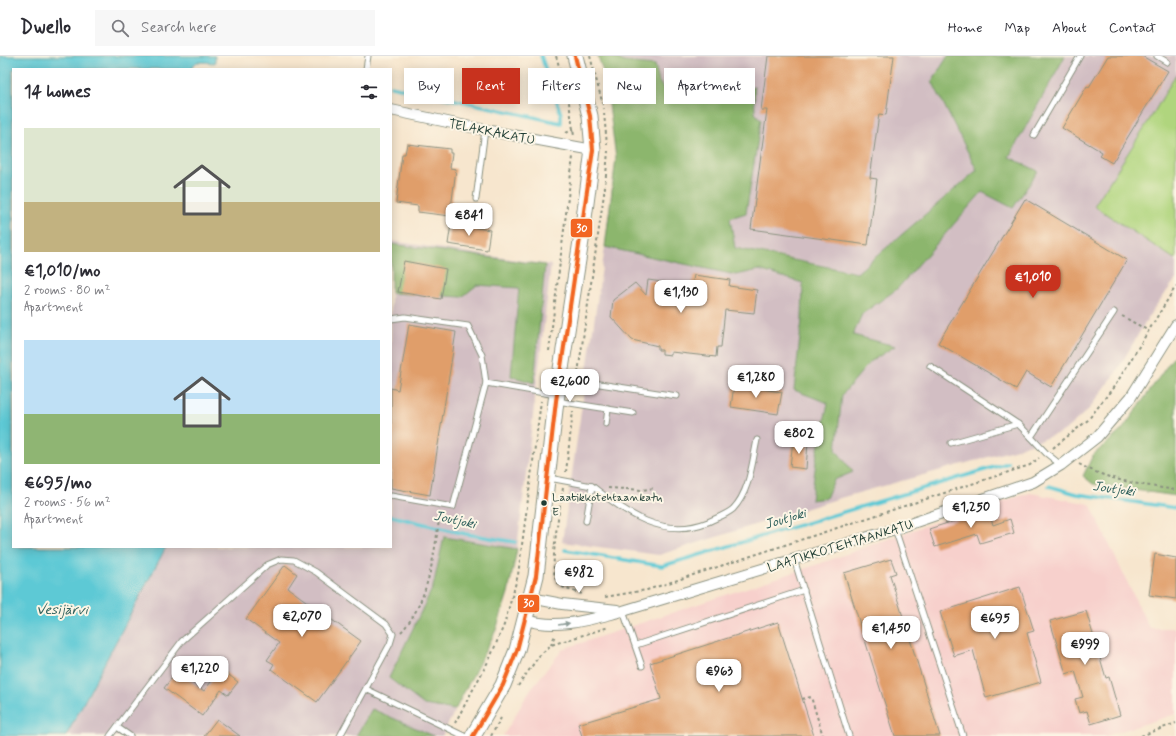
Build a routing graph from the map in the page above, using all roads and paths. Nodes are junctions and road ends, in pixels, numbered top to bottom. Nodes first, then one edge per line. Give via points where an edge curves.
1 (368, 56) edge
2 (575, 56) edge
3 (1080, 56) edge
4 (1157, 56) edge
5 (1167, 62) dead end
6 (366, 68) edge
7 (392, 110) edge
8 (485, 130) junction
9 (1034, 135) dead end
10 (592, 150) junction
11 (476, 199) dead end
12 (1176, 286) edge
13 (1114, 312) joint
14 (392, 319) edge
15 (1176, 325) edge
16 (1149, 331) junction
17 (930, 366) dead end
18 (560, 378) junction
19 (486, 383) junction
20 (677, 396) dead end
21 (557, 398) junction
22 (608, 409) junction
23 (633, 413) dead end
24 (606, 424) dead end
25 (1018, 424) junction
26 (1031, 437) junction
27 (756, 440) dead end
28 (951, 443) dead end
29 (1046, 453) junction
30 (1070, 458) junction
31 (1061, 465) junction
32 (548, 478) junction
33 (564, 481) junction
34 (592, 486) junction
35 (654, 488) dead end
36 (1176, 490) edge
37 (392, 496) edge
38 (439, 520) dead end
39 (586, 521) dead end
40 (895, 529) junction
41 (794, 559) junction
42 (804, 590) junction
43 (585, 595) dead end
44 (598, 596) dead end
45 (531, 598) junction
46 (623, 610) junction
47 (526, 620) junction
48 (627, 621) junction
49 (393, 634) junction
50 (636, 645) junction
51 (642, 666) dead end
52 (516, 688) dead end
53 (366, 689) junction
54 (802, 699) dead end
55 (502, 715) dead end
56 (1176, 723) edge
57 (117, 727) junction
58 (110, 736) edge
59 (130, 736) edge
60 (340, 736) edge
61 (464, 736) edge
62 (473, 736) edge
63 (491, 736) edge
64 (824, 736) edge
65 (850, 736) edge
66 (963, 736) edge
67 (1141, 736) edge

1 - 6 lane
2 - 10 street via 590,116
3 - 9 lane
4 - 5 lane
7 - 8 street, TELAKKAKATU
8 - 10 street, TELAKKAKATU
8 - 11 lane
10 - 18 street
12 - 16 path
13 - 16 path
13 - 26 lane
14 - 19 lane via 405,317 468,326 482,355
15 - 30 street, LAATIKKOTEHTAANKATU via 1131,396 1097,437
16 - 29 path via 1116,384 1088,420
17 - 25 lane
18 - 20 lane
18 - 21 street
19 - 21 lane
19 - 37 lane via 453,507
21 - 22 lane
21 - 32 street
22 - 23 lane
22 - 24 lane
25 - 26 lane
25 - 28 lane
26 - 29 lane
27 - 34 lane via 750,476 732,509 695,527 652,524 634,517
29 - 31 lane
29 - 44 path via 1030,465 647,590
30 - 31 street, LAATIKKOTEHTAANKATU
30 - 36 path via 1091,470 1129,483
31 - 40 street, LAATIKKOTEHTAANKATU via 1033,482
32 - 33 lane
32 - 45 street
33 - 34 lane
33 - 43 path via 553,567 556,580 563,588
34 - 35 path via 643,490
34 - 39 lane
38 - 49 path via 425,589 411,619 402,631
40 - 41 street, LAATIKKOTEHTAANKATU
40 - 66 lane
41 - 42 lane
41 - 46 street, LAATIKKOTEHTAANKATU
42 - 50 lane
42 - 65 lane
45 - 46 street, LAATIKKOTEHTAANKATU
45 - 47 street
47 -> 46 street, LAATIKKOTEHTAANKATU via 558,625
46 - 48 lane
47 - 62 street via 503,685
48 - 50 lane
48 - 52 path via 551,645 539,656
49 - 53 lane
49 - 57 lane via 386,624 316,572 294,560 281,559 267,565 182,641
50 - 51 lane
53 - 60 lane
53 - 61 lane
54 - 64 path via 811,697
55 - 63 path
56 - 67 path
57 - 58 lane
57 - 59 lane

